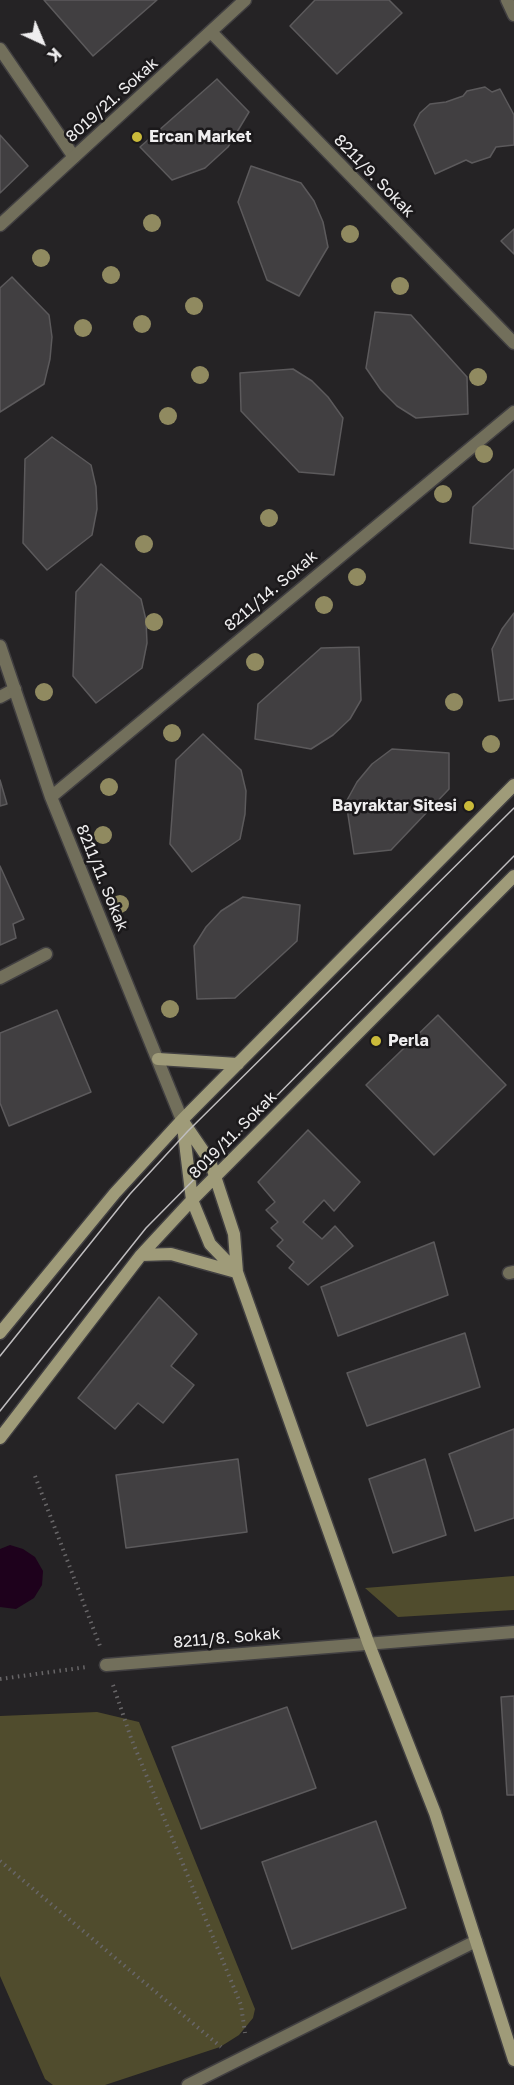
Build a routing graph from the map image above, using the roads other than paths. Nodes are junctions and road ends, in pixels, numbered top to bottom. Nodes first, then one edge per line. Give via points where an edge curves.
1 (245, 0) edge
2 (507, 0) edge
3 (514, 15) edge
4 (211, 32) junction
5 (0, 49) edge
6 (74, 157) junction
7 (0, 225) edge
8 (514, 343) edge
9 (514, 412) edge
10 (0, 646) edge
11 (15, 689) junction
12 (0, 697) edge
13 (514, 785) edge
14 (51, 797) junction
15 (514, 876) edge
16 (46, 954) dead end
17 (0, 978) edge
18 (158, 1059) junction
19 (238, 1064) junction
20 (182, 1120) junction
21 (214, 1178) junction
22 (192, 1200) junction
23 (141, 1255) junction
24 (237, 1272) junction
25 (0, 1333) edge
26 (0, 1438) edge
27 (514, 1632) edge
28 (368, 1642) junction
29 (106, 1665) road end
30 (477, 1941) junction
31 (514, 2060) edge
32 (188, 2085) edge

1 - 4 street, 8019/21. Sokak
2 - 3 street
4 - 6 street, 8019/21. Sokak
4 - 8 street, 8211/9. Sokak
5 - 6 street
6 - 7 street, 8019/21. Sokak
9 - 14 street, 8211/14. Sokak
10 - 11 street, 8211/11. Sokak
11 - 12 street
11 - 14 street, 8211/11. Sokak
13 - 19 street
14 - 18 street, 8211/11. Sokak
15 - 21 street, 8019/11. Sokak
16 - 17 street
18 - 19 street
18 - 20 street, 8211/11. Sokak
19 - 20 street
20 - 21 street, 8211/11. Sokak via 210,1161
20 - 22 street, 8211/11. Sokak
20 - 25 street via 115,1193
21 - 22 street, 8019/11. Sokak
21 - 24 street, 8211/11. Sokak via 234,1234
22 - 23 street, 8019/11. Sokak
22 - 24 street, 8211/11. Sokak via 210,1244
23 - 24 street via 171,1254
23 - 26 street, 8019/11. Sokak
24 - 28 street
27 - 28 street, 8211/8. Sokak
28 - 29 street, 8211/8. Sokak
28 - 30 street via 435,1813
30 - 31 street
30 - 32 street

